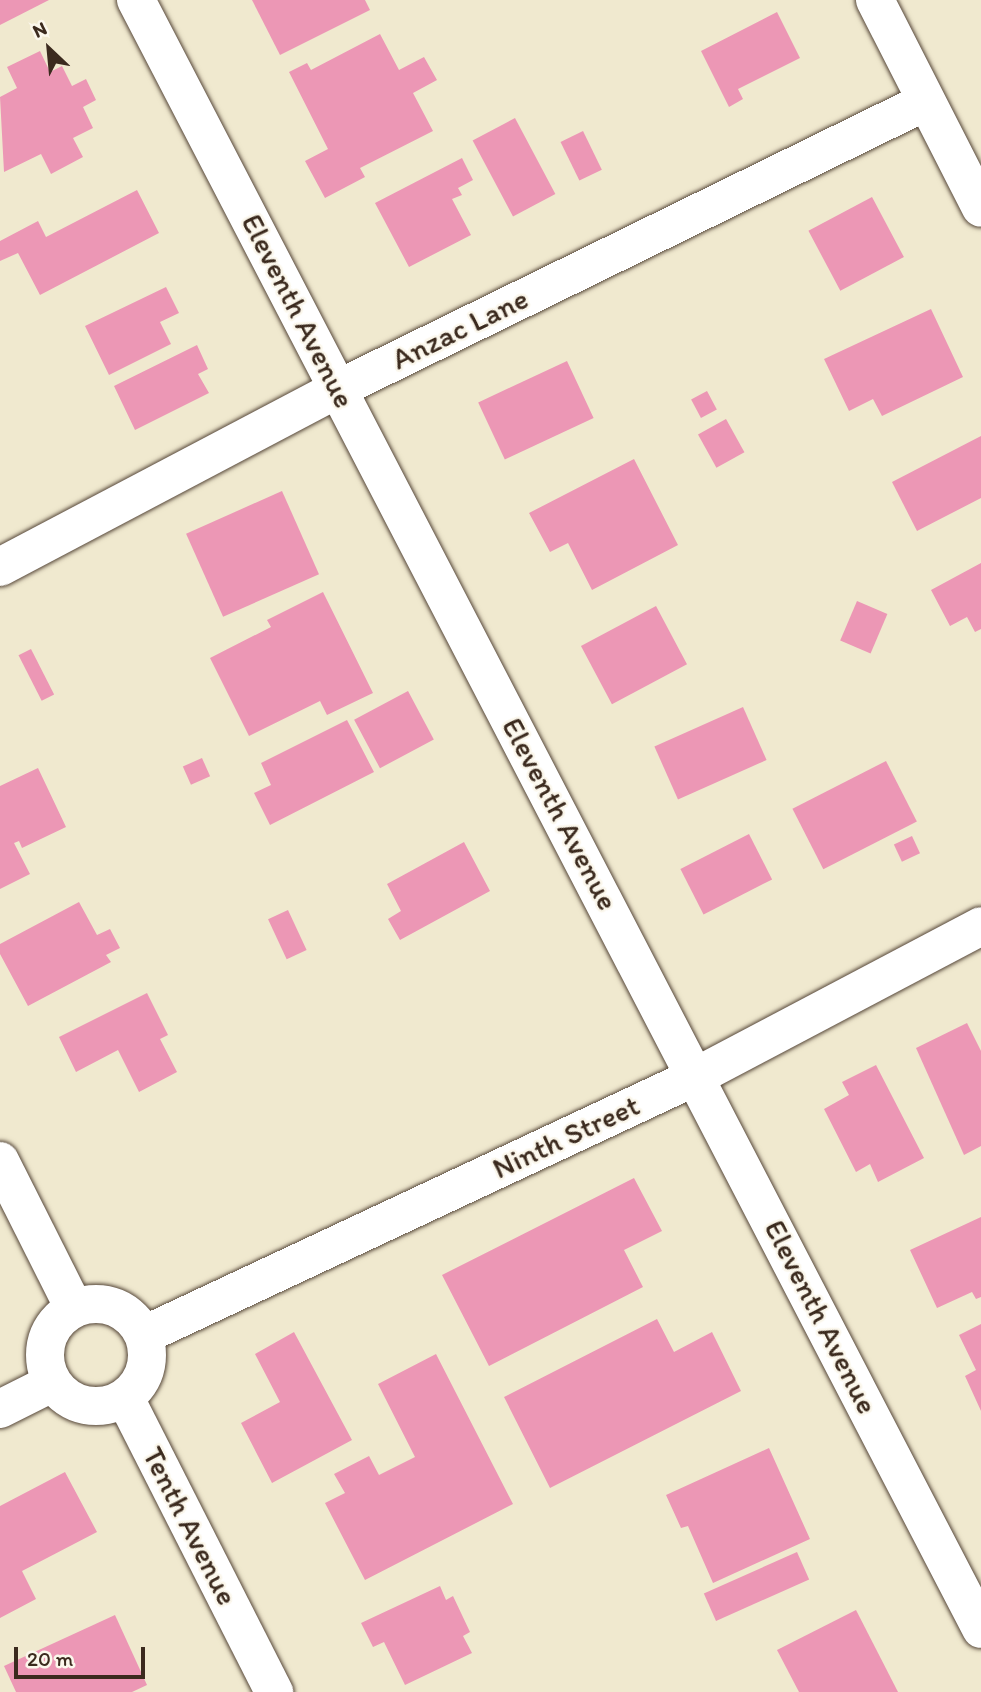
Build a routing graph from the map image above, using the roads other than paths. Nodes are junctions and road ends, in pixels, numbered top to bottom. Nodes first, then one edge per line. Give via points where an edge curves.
1 (136, 0) edge
2 (875, 0) edge
3 (925, 102) junction
4 (981, 208) edge
5 (338, 389) junction
6 (0, 567) edge
7 (981, 926) edge
8 (697, 1076) junction
9 (0, 1161) edge
10 (74, 1308) junction
11 (144, 1335) junction
12 (52, 1383) junction
13 (125, 1398) junction
14 (0, 1409) edge
15 (981, 1629) edge
16 (274, 1692) edge

1 - 5 street, Eleventh Avenue
2 - 3 street
3 - 4 street
3 - 5 street, Anzac Lane
5 - 6 street, Anzac Lane
5 - 8 street, Eleventh Avenue
7 - 8 street, Ninth Street
8 - 11 street, Ninth Street
8 - 15 street, Eleventh Avenue
9 - 10 street
10 - 11 street via 107,1305 122,1311
10 - 12 street via 49,1333 45,1358
11 - 13 street via 146,1370
12 - 13 street via 66,1399 85,1406 107,1406
12 - 14 street
13 - 16 street, Tenth Avenue

